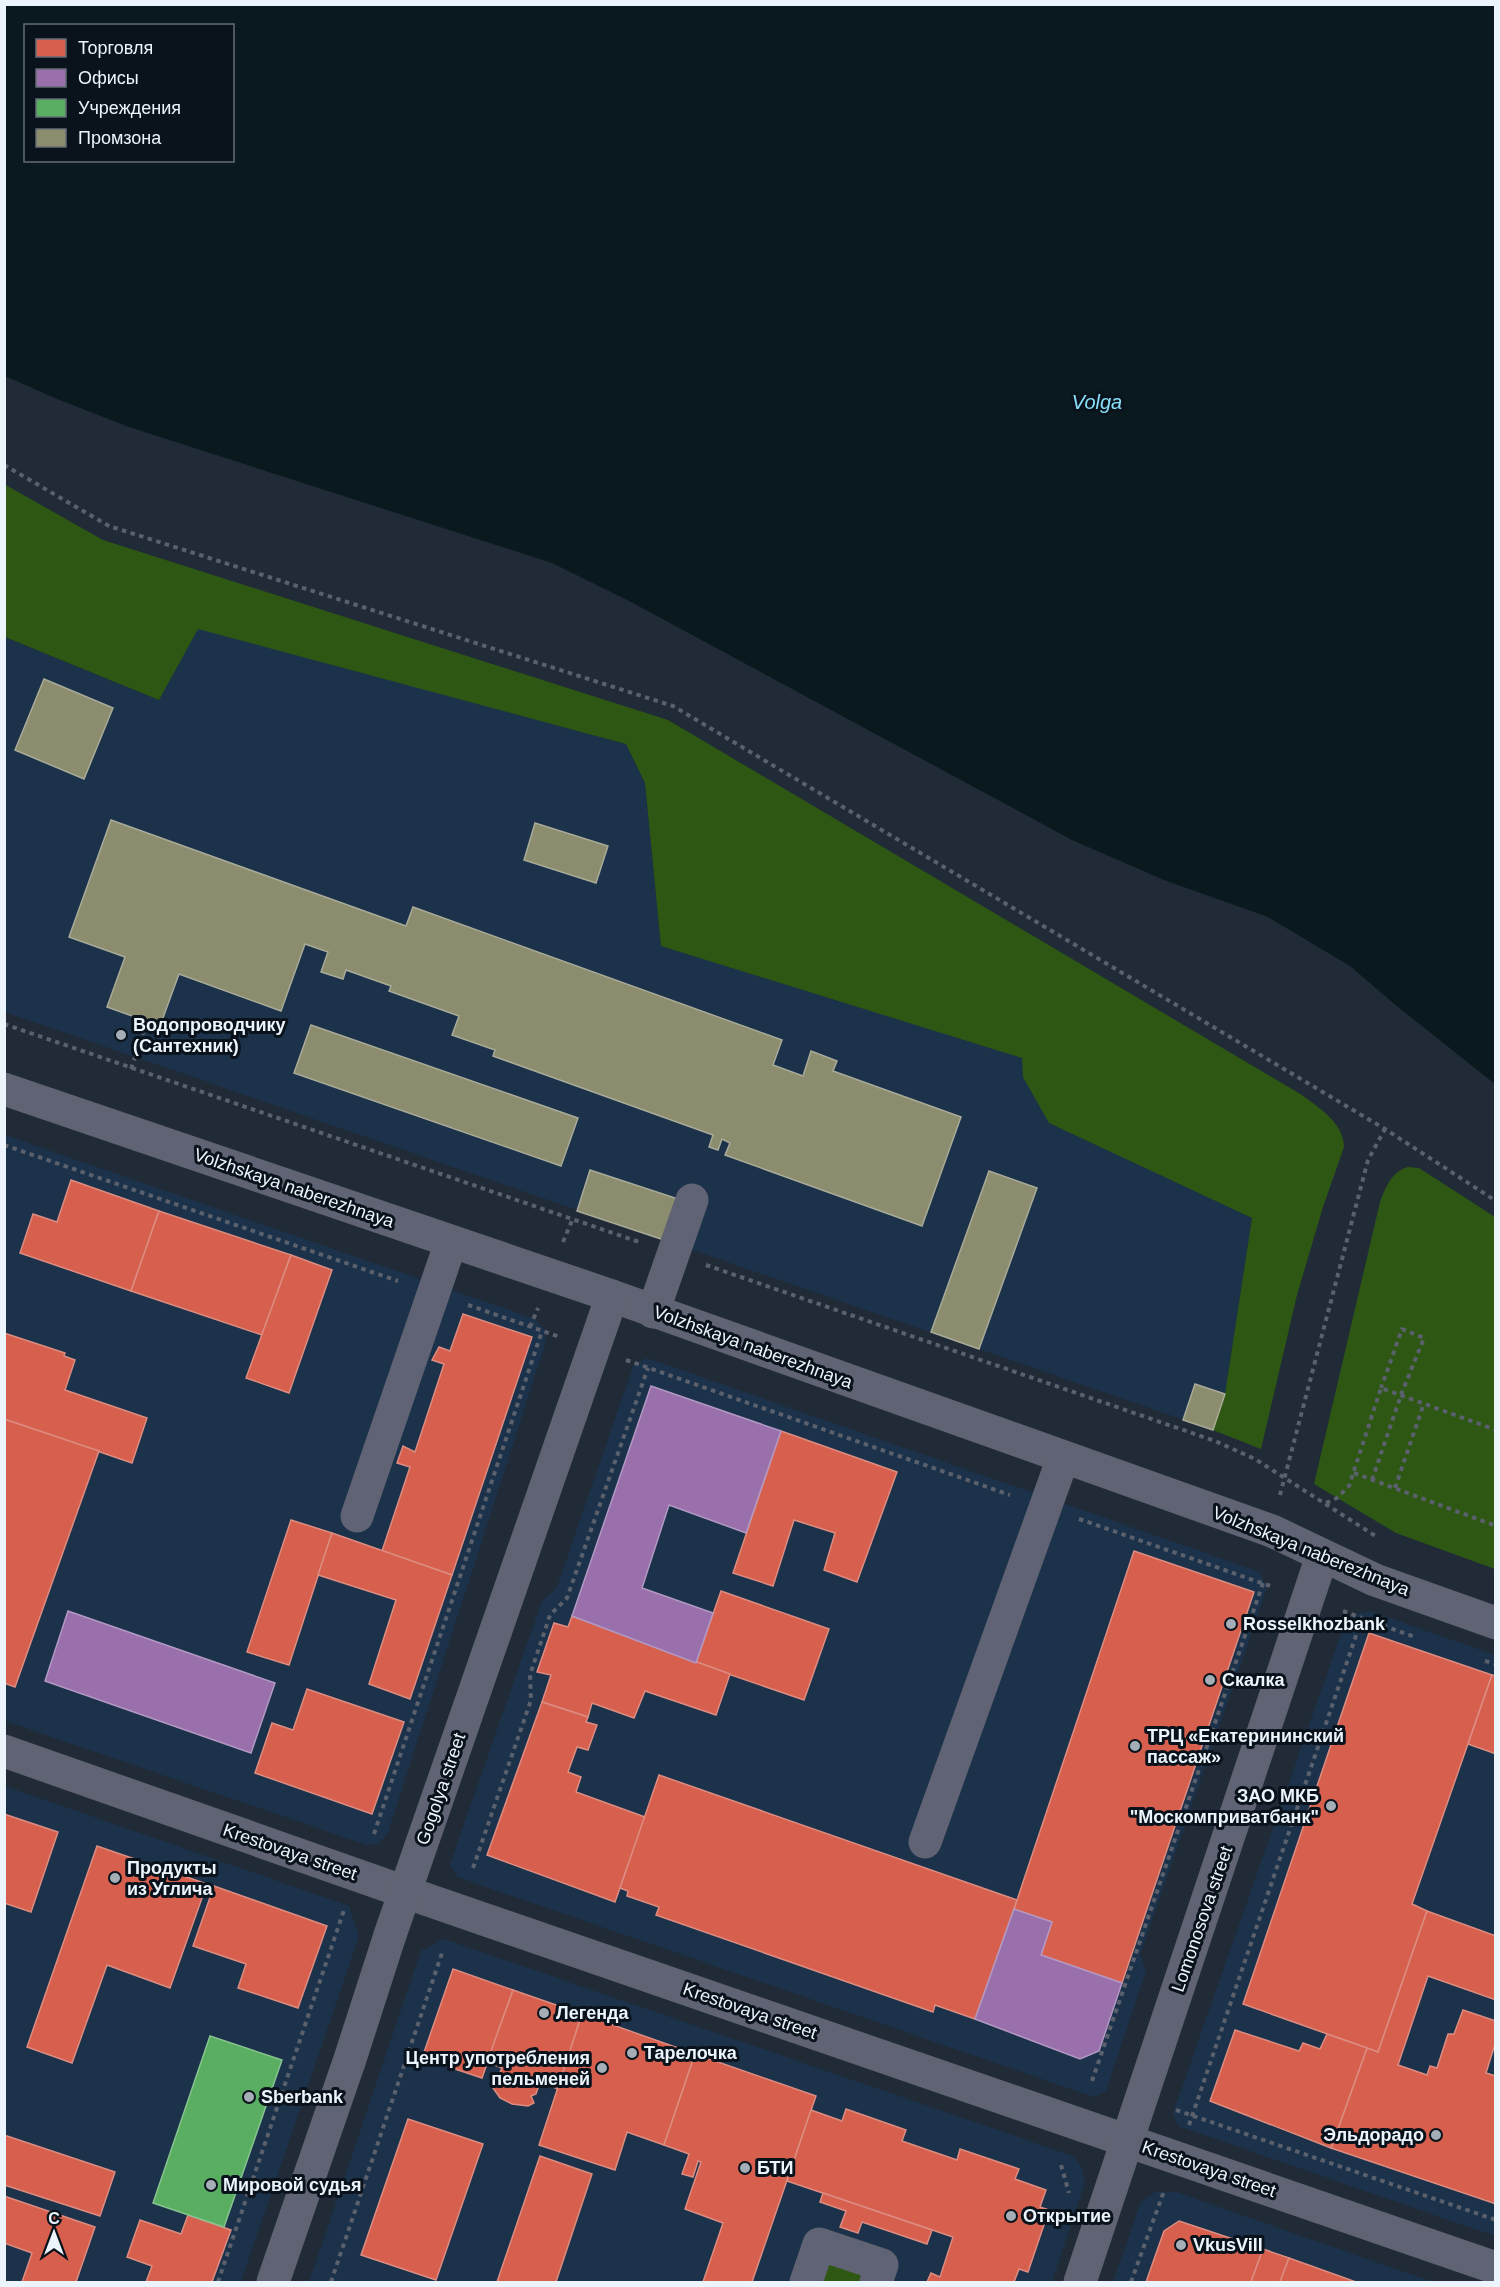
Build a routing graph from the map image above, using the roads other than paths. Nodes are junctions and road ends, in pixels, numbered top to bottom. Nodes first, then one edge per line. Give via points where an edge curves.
1 (4, 1089) edge
2 (692, 1200) dead end
3 (451, 1242) junction
4 (612, 1296) junction
5 (653, 1312) junction
6 (1063, 1458) junction
7 (357, 1516) dead end
8 (1322, 1556) junction
9 (1496, 1623) edge
10 (4, 1751) edge
11 (925, 1842) dead end
12 (405, 1892) junction
13 (1128, 2141) junction
14 (1488, 2272) edge
15 (273, 2283) edge
16 (806, 2283) edge
17 (876, 2283) edge
18 (1080, 2283) edge

1 - 3 street, Volzhskaya naberezhnaya
2 - 5 street
3 - 4 street, Volzhskaya naberezhnaya
3 - 7 street
4 - 5 street, Volzhskaya naberezhnaya
4 - 12 street, Gogolya street
5 - 6 street, Volzhskaya naberezhnaya
6 - 8 street, Volzhskaya naberezhnaya via 1272,1531
6 - 11 street
8 - 9 street, Volzhskaya naberezhnaya via 1374,1580
8 - 13 street, Lomonosova street
10 - 12 street, Krestovaya street
12 - 13 street, Krestovaya street
12 - 15 street, Gogolya street
13 - 14 street, Krestovaya street
13 - 18 street, Lomonosova street
16 - 17 street via 819,2244 882,2265

